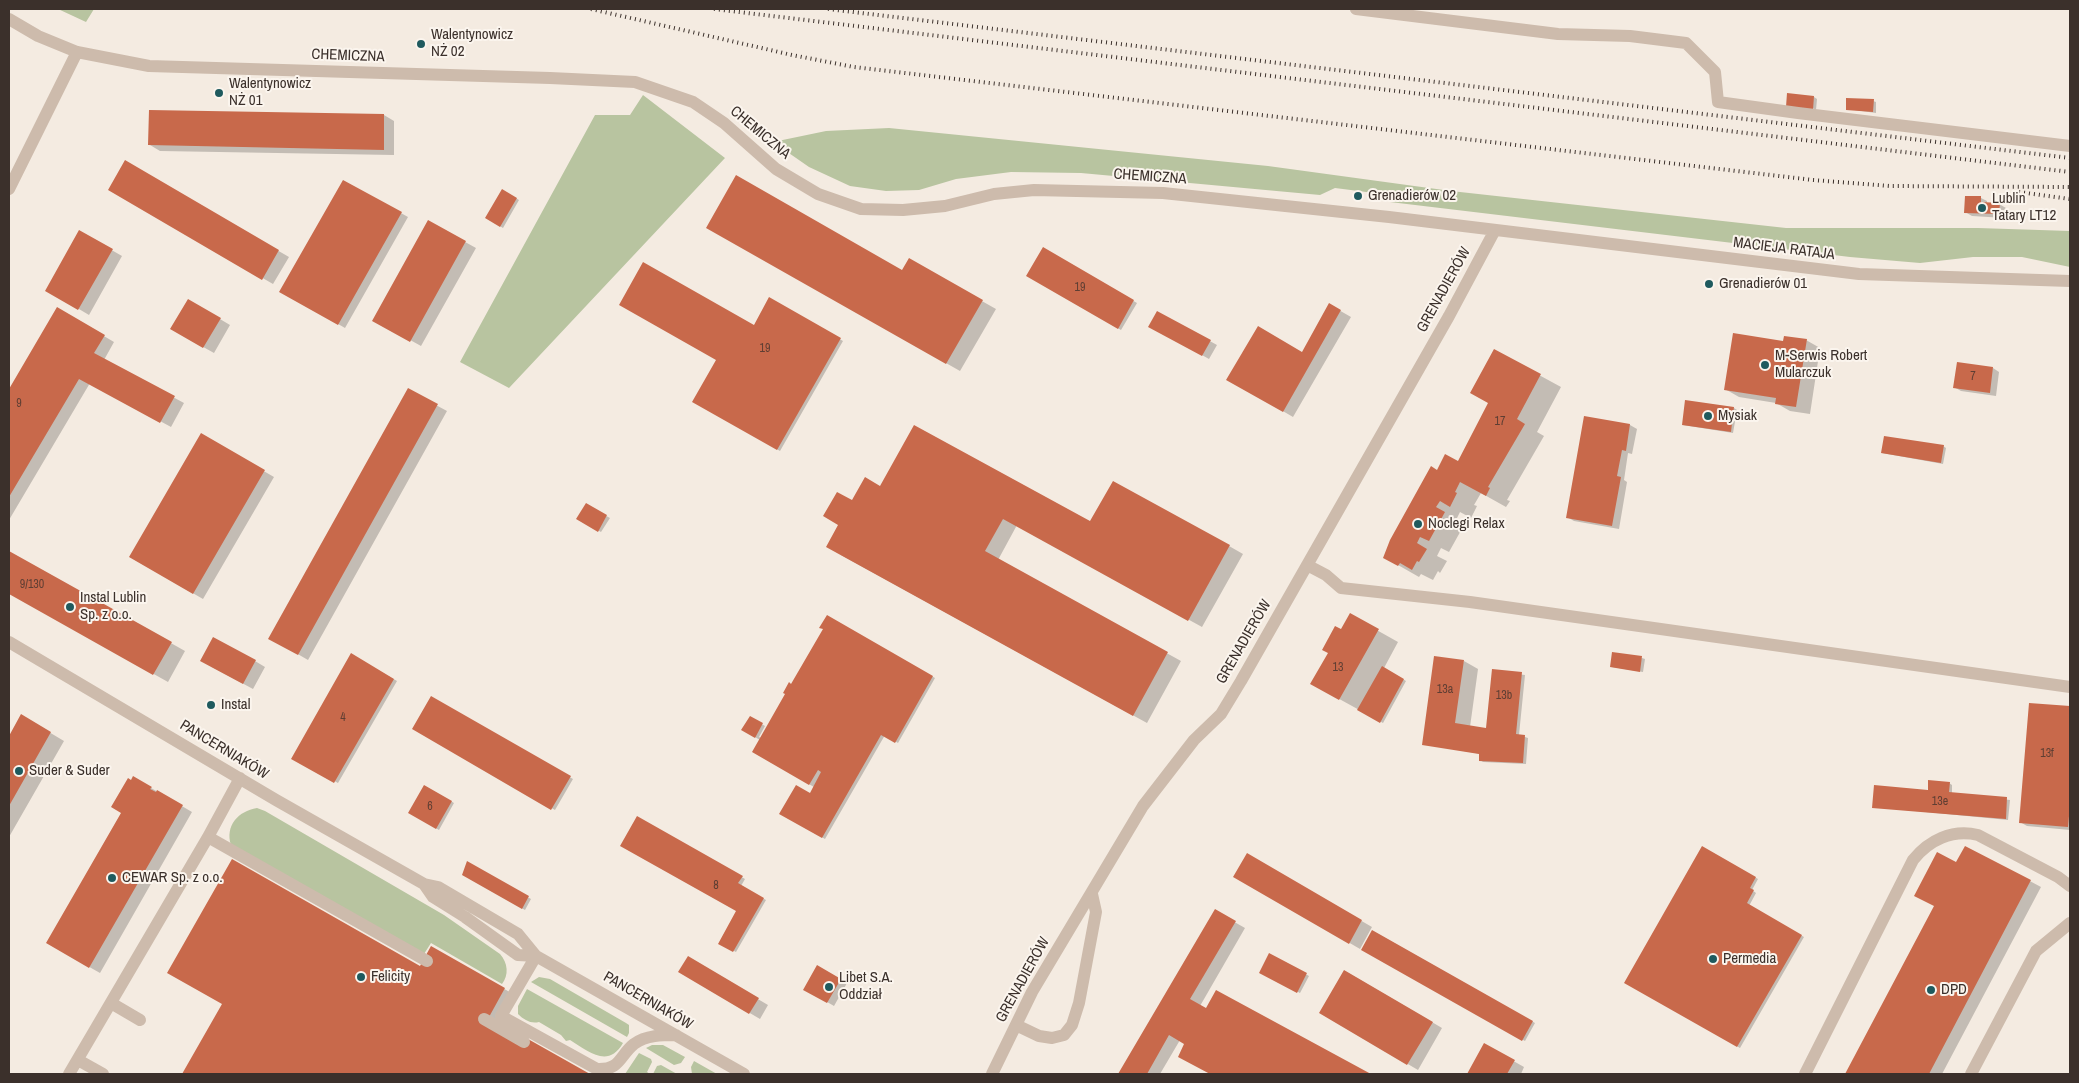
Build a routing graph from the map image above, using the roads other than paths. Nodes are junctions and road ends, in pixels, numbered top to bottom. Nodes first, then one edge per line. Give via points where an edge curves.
1 (1356, 9) edge
2 (9, 19) edge
3 (77, 52) junction
4 (2070, 146) edge
5 (9, 189) edge
6 (1495, 230) junction
7 (2070, 280) edge
8 (1306, 565) junction
9 (9, 642) edge
10 (2070, 687) edge
11 (240, 778) junction
12 (208, 837) junction
13 (2070, 886) edge
14 (1092, 894) junction
15 (2070, 923) edge
16 (536, 956) junction
17 (427, 961) dead end
18 (111, 1003) junction
19 (484, 1019) dead end
20 (140, 1020) dead end
21 (1016, 1025) junction
22 (676, 1036) junction
23 (524, 1042) dead end
24 (1002, 1056) junction
25 (78, 1060) junction
26 (69, 1074) edge
27 (103, 1074) edge
28 (744, 1074) edge
29 (992, 1074) edge
30 (998, 1074) edge
31 (1805, 1074) edge
32 (1972, 1074) edge

1 - 4 street via 1558,34 1630,36 1686,43 1715,72 1718,102
2 - 3 street, CHEMICZNA via 38,36
3 - 5 street
3 - 6 street, CHEMICZNA via 165,67 635,82 693,102 724,123 776,169 818,194 861,209 945,206 994,194 1034,190 1106,190 1163,192
6 - 7 street, MACIEJA RATAJA via 1859,274
6 - 8 street, GRENADIERÓW
8 - 10 street via 1342,588 1470,602
8 - 14 street, GRENADIERÓW via 1221,714 1194,740 1143,806
9 - 11 street, PANCERNIAKÓW
11 - 12 street
11 - 16 street, PANCERNIAKÓW via 518,934
12 - 17 street
12 - 18 street
13 - 31 street via 1978,835 1964,833 1928,843 1913,860
14 - 21 street, GRENADIERÓW via 1032,992
14 - 21 street via 1096,912 1072,1025 1064,1035 1052,1038 1039,1036
15 - 32 street via 2036,951
16 - 22 street, PANCERNIAKÓW
16 - 22 street via 501,1016 597,1069 610,1069 639,1041
18 - 20 street
18 - 25 street
19 - 23 street
21 - 24 street, GRENADIERÓW
22 - 28 street, PANCERNIAKÓW
24 - 29 street
24 - 30 street
25 - 26 street
25 - 27 street

